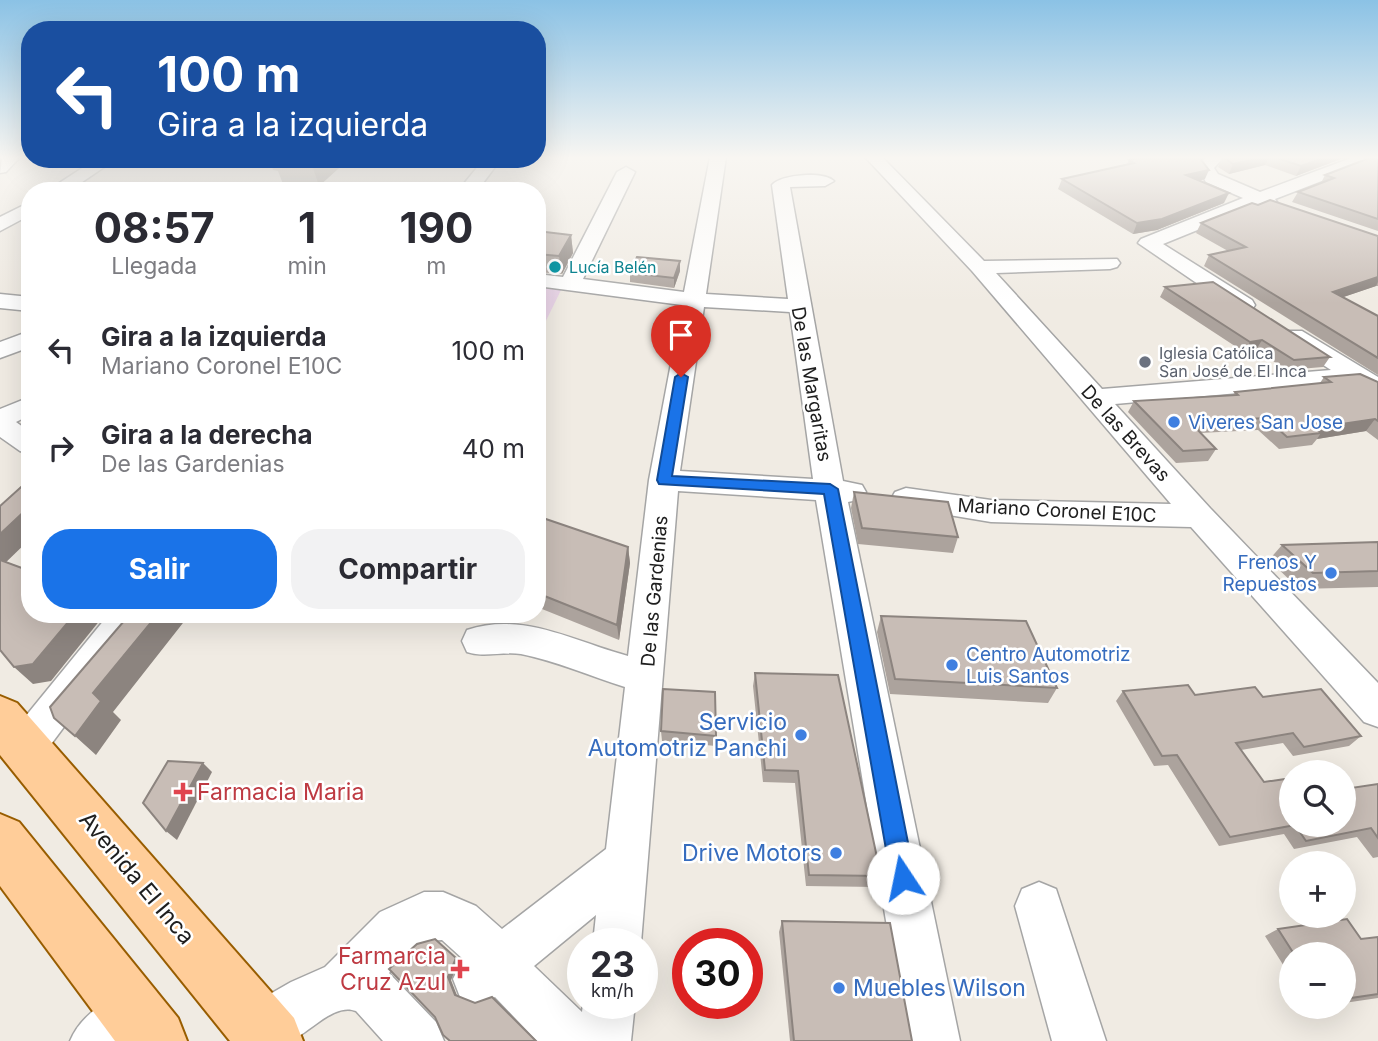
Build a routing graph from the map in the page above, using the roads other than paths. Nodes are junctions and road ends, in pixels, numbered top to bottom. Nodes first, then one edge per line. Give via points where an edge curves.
1 (609, 206) edge
2 (711, 206) edge
3 (784, 206) edge
4 (920, 206) edge
5 (1243, 206) edge
6 (1280, 206) edge
7 (1290, 209) edge
8 (21, 212) edge
9 (0, 225) edge
10 (1110, 263) dead end
11 (979, 267) junction
12 (546, 280) edge
13 (571, 282) junction
14 (694, 300) junction
15 (0, 301) edge
16 (21, 303) edge
17 (799, 306) junction
18 (21, 342) edge
19 (0, 351) edge
20 (1367, 382) edge
21 (1095, 398) junction
22 (21, 410) edge
23 (0, 421) edge
24 (21, 438) edge
25 (664, 480) junction
26 (830, 489) junction
27 (1199, 516) junction
28 (121, 623) edge
29 (480, 641) dead end
30 (645, 676) junction
31 (1378, 710) edge
32 (13, 732) edge
33 (0, 841) edge
34 (627, 862) junction
35 (1039, 906) dead end
36 (619, 928) edge
37 (488, 971) junction
38 (342, 985) junction
39 (607, 1019) edge
40 (129, 1032) edge
41 (418, 1032) edge
42 (266, 1035) edge
43 (574, 1041) edge
44 (604, 1041) edge
45 (933, 1041) edge
46 (1079, 1041) edge

1 - 13 street
2 - 14 street, De las Gardenias
3 - 17 street, De las Margaritas
4 - 11 street, De las Brevas
5 - 20 street via 1148,243
6 - 7 street
8 - 9 street
10 - 11 street
11 - 21 street, De las Brevas
12 - 13 street
13 - 14 street
14 - 17 street
14 - 25 street, De las Gardenias
15 - 16 street
17 - 26 street, De las Margaritas
18 - 19 street
20 - 21 street
21 - 27 street, De las Brevas
22 - 23 street
23 - 24 street
25 - 26 street, Mariano Coronel E10C
25 - 30 street, De las Gardenias
26 - 27 street, Mariano Coronel E10C via 991,511
26 - 45 street, De las Margaritas
27 - 31 street, De las Brevas
28 - 32 street
29 - 30 street via 492,636 514,638
30 - 34 street, De las Gardenias
32 - 42 main road, Avenida El Inca
33 - 40 main road
34 - 36 street, De las Gardenias
34 - 37 street
35 - 46 street
37 - 38 street via 483,944 459,923 443,916 424,916 397,929
37 - 43 street
38 - 41 street via 359,984
38 - 42 street
39 - 44 street

